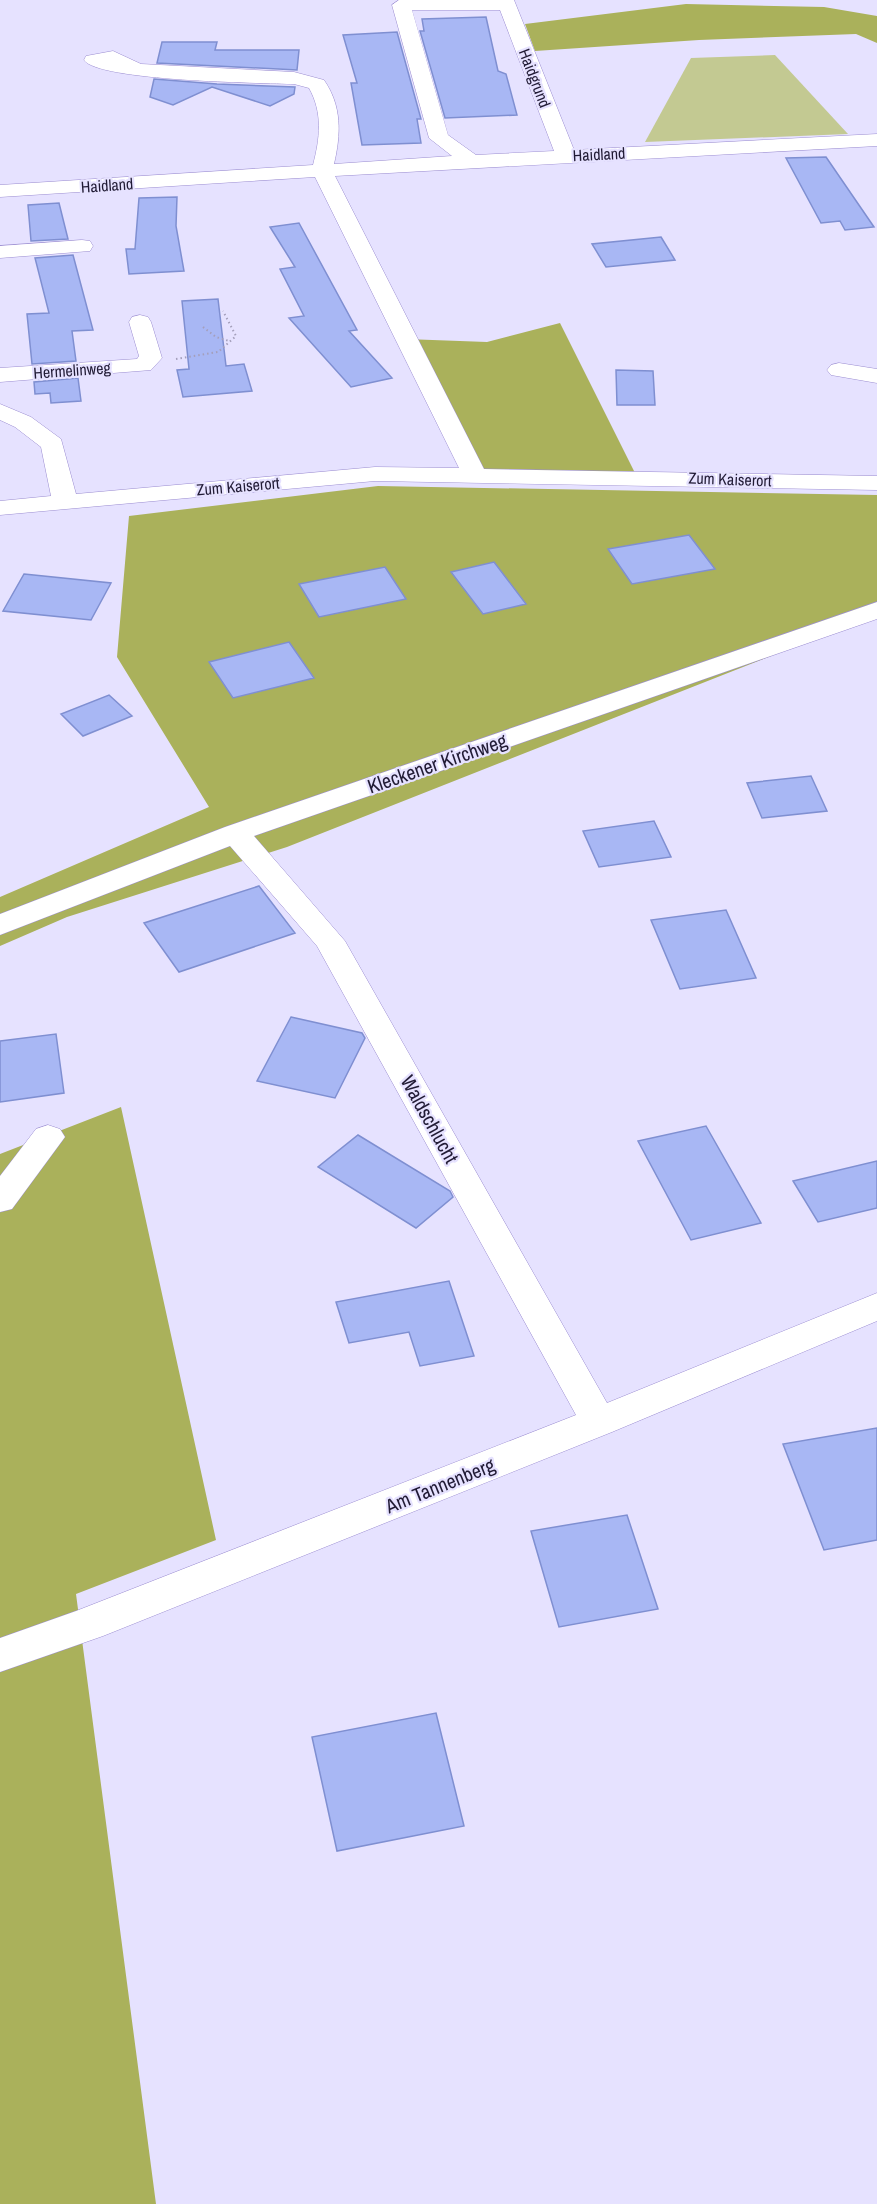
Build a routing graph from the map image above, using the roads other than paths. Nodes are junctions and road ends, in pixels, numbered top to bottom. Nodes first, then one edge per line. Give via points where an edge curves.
1 (506, 2) edge
2 (137, 69) dead end
3 (877, 140) edge
4 (566, 156) junction
5 (472, 161) junction
6 (322, 171) junction
7 (0, 191) edge
8 (82, 246) dead end
9 (0, 252) edge
10 (140, 322) dead end
11 (839, 370) dead end
12 (0, 375) edge
13 (877, 376) edge
14 (0, 411) edge
15 (476, 477) junction
16 (877, 483) edge
17 (65, 502) junction
18 (0, 508) edge
19 (877, 610) edge
20 (235, 833) junction
21 (0, 925) edge
22 (48, 1137) dead end
23 (0, 1200) edge
24 (877, 1306) edge
25 (599, 1422) junction
26 (0, 1654) edge

1 - 4 street, Haidgrund
1 - 5 street via 402,5 439,138
2 - 6 street via 294,78 317,84 326,99 331,134
3 - 4 street, Haidland
4 - 5 street, Haidland
5 - 6 street, Haidland
6 - 7 street, Haidland
6 - 15 street
8 - 9 street
10 - 12 street, Hermelinweg via 147,362
11 - 13 street
14 - 17 street via 23,422 52,444
15 - 16 street, Zum Kaiserort
15 - 17 street, Zum Kaiserort via 375,474
17 - 18 street, Zum Kaiserort
19 - 20 street, Kleckener Kirchweg
20 - 21 street, Kleckener Kirchweg
20 - 25 street, Waldschlucht via 330,940
22 - 23 street
24 - 25 street, Am Tannenberg
25 - 26 street, Am Tannenberg via 89,1624

